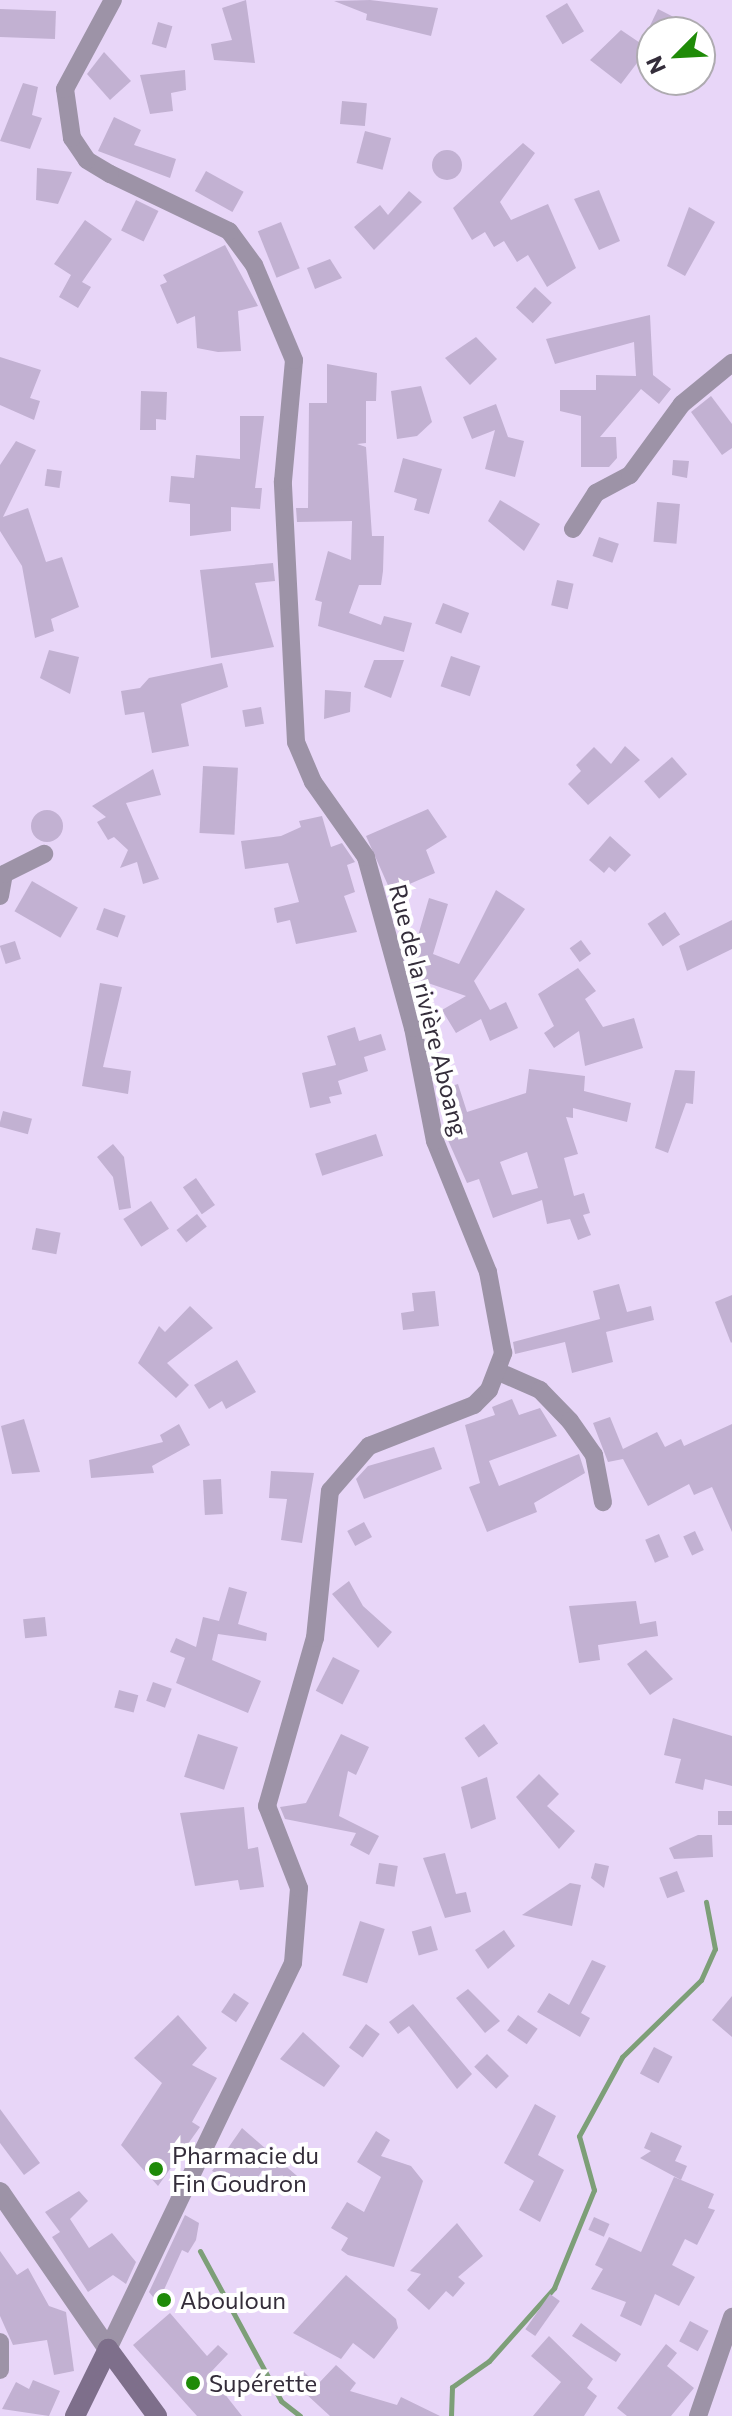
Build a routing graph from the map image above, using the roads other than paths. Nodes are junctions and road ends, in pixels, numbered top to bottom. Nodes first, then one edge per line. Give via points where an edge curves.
1 (113, 0) edge
2 (732, 363) edge
3 (573, 529) dead end
4 (44, 854) dead end
5 (0, 896) edge
6 (499, 1372) junction
7 (603, 1502) dead end
8 (0, 2192) edge
9 (732, 2317) edge
10 (0, 2342) edge
11 (108, 2349) junction
12 (0, 2370) edge
13 (75, 2416) edge
14 (157, 2416) edge
15 (698, 2416) edge

1 - 6 street, Rue de la rivière Aboang via 65,89 72,138 87,160 110,174 229,231 254,265 294,360 283,481 296,742 313,782 366,857 413,1028 435,1141 500,1313
2 - 3 street via 682,404 630,475 596,493
4 - 5 street via 4,874
6 - 7 street via 540,1390 570,1421 594,1455
6 - 11 street via 474,1405 369,1446 330,1491 315,1638 267,1806 299,1888 293,1963
8 - 11 street
9 - 15 street
10 - 12 street
11 - 13 main road
11 - 14 main road

